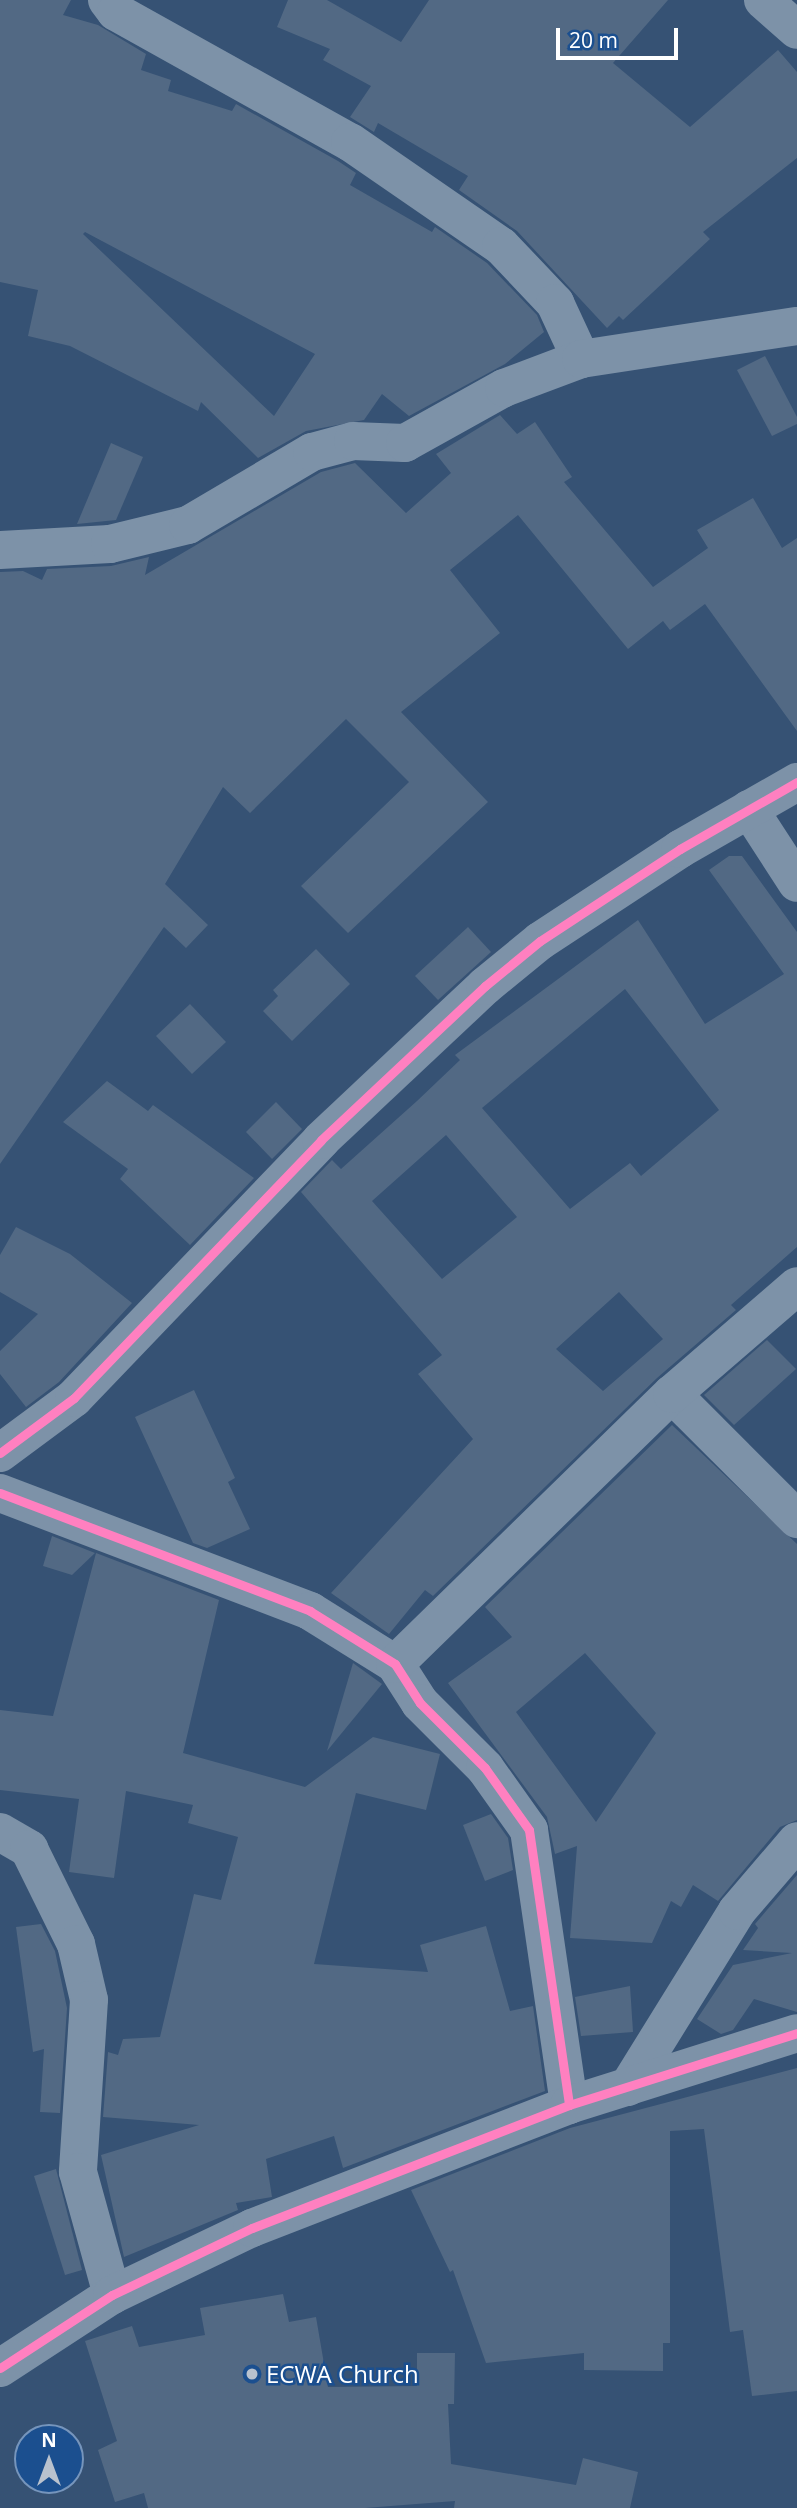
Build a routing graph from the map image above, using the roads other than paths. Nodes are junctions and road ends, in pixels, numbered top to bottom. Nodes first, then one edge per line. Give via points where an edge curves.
1 (107, 0) edge
2 (763, 0) edge
3 (797, 30) edge
4 (797, 326) edge
5 (581, 359) junction
6 (0, 550) edge
7 (797, 782) edge
8 (749, 809) junction
9 (797, 883) edge
10 (797, 1286) edge
11 (672, 1394) junction
12 (0, 1453) edge
13 (0, 1493) edge
14 (797, 1519) edge
15 (395, 1664) junction
16 (0, 1832) edge
17 (797, 1841) edge
18 (797, 2033) edge
19 (628, 2087) junction
20 (569, 2105) junction
21 (112, 2295) junction
22 (0, 2368) edge

1 - 5 street via 116,12 350,142 502,246 555,303
2 - 3 street
4 - 5 street
5 - 6 street via 503,388 405,443 353,440 313,452 188,525 110,544
7 - 8 street
8 - 9 street
8 - 12 street via 540,942 485,986 321,1140 74,1398
10 - 11 street
11 - 14 street
11 - 15 street
13 - 15 street via 310,1611
15 - 20 street via 420,1703 485,1768 529,1830
16 - 21 street via 29,1849 76,1944 89,2000 78,2172
17 - 19 street via 731,1920
18 - 19 street
19 - 20 street
20 - 21 street via 252,2228
21 - 22 street

